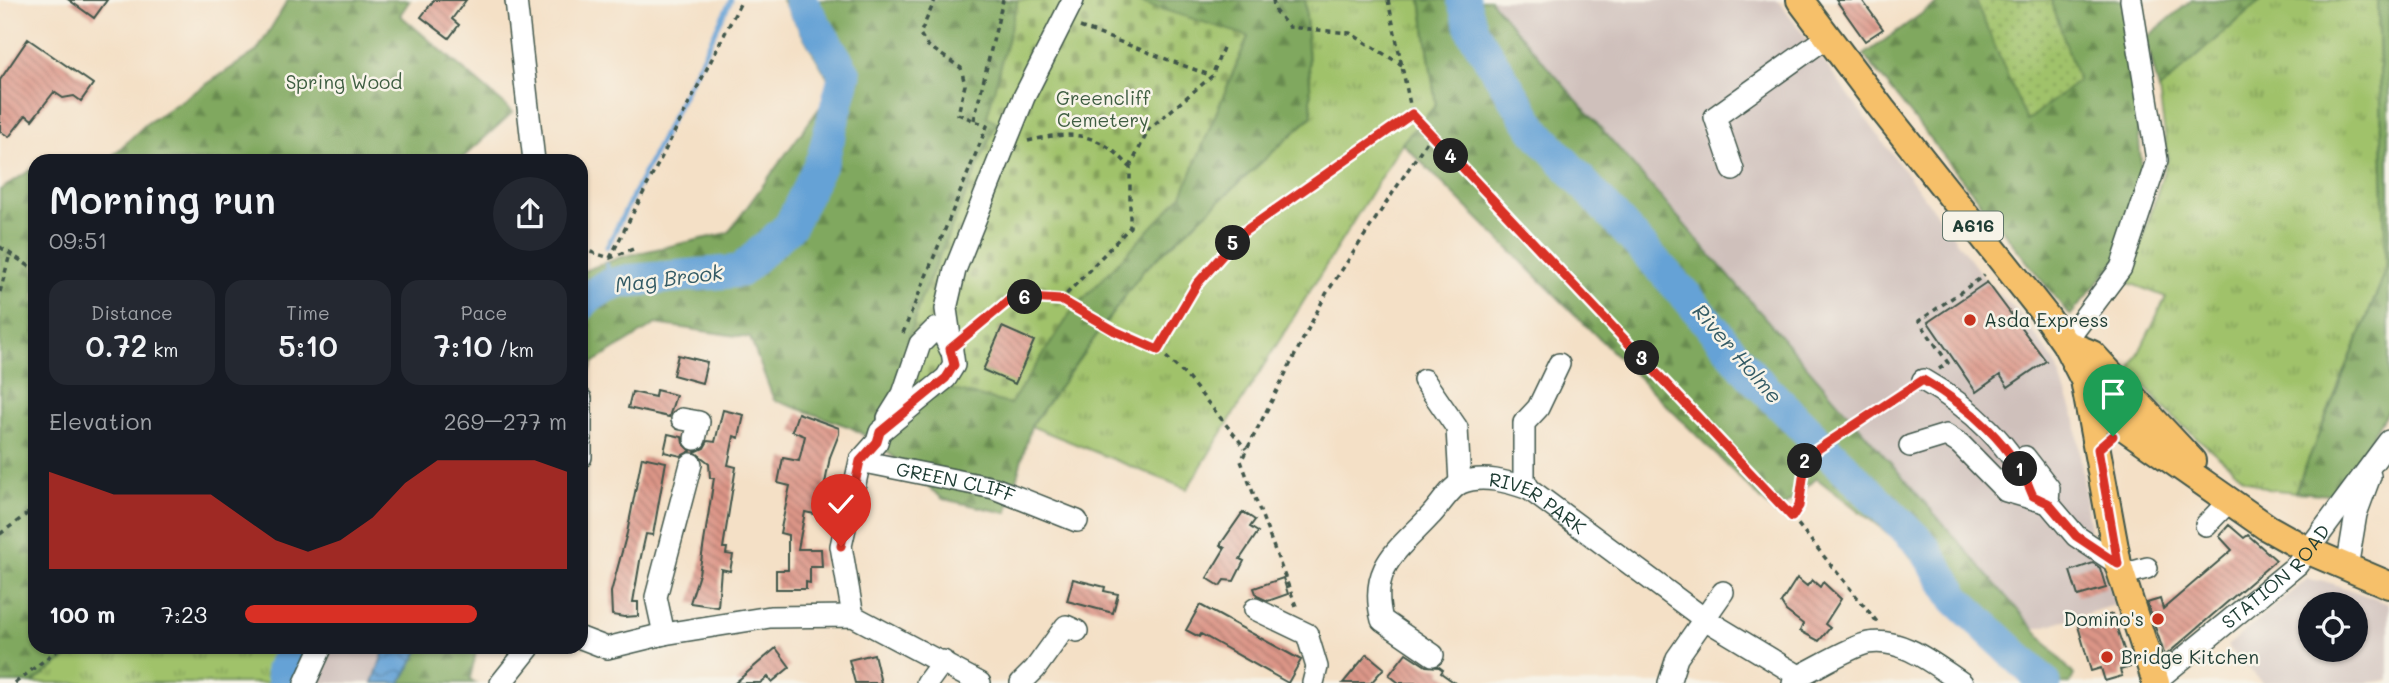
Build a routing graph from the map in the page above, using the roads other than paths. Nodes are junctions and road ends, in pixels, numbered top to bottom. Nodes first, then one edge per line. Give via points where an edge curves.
1 (535, 0) edge
2 (1073, 0) edge
3 (1800, 0) edge
4 (2131, 0) edge
5 (516, 9) edge
6 (1827, 37) junction
7 (533, 154) edge
8 (1734, 170) dead end
9 (2065, 343) junction
10 (950, 349) junction
11 (1559, 364) dead end
12 (1424, 380) dead end
13 (1923, 380) road end
14 (2127, 394) junction
15 (1984, 404) dead end
16 (2091, 404) junction
17 (682, 419) dead end
18 (880, 432) junction
19 (695, 439) dead end
20 (2148, 444) junction
21 (1910, 446) dead end
22 (2384, 448) edge
23 (2098, 449) junction
24 (860, 461) junction
25 (691, 464) dead end
26 (1460, 484) junction
27 (1530, 489) junction
28 (2040, 499) junction
29 (2230, 500) junction
30 (1077, 521) dead end
31 (2206, 525) dead end
32 (2309, 551) junction
33 (2347, 568) junction
34 (2129, 569) junction
35 (2389, 585) edge
36 (1723, 592) dead end
37 (1255, 609) dead end
38 (853, 616) junction
39 (1703, 618) junction
40 (1077, 631) dead end
41 (664, 634) junction
42 (588, 641) edge
43 (318, 654) edge
44 (524, 654) edge
45 (1433, 655) dead end
46 (943, 661) junction
47 (1796, 679) edge
48 (305, 683) edge
49 (501, 683) edge
50 (927, 683) edge
51 (980, 683) edge
52 (1021, 683) edge
53 (1313, 683) edge
54 (1669, 683) edge
55 (1962, 683) edge
56 (2155, 683) edge

1 - 5 street
2 - 10 street via 1002,148 955,270 946,309
3 - 6 main road, A616
4 - 9 street via 2157,160 2121,268
5 - 7 street
6 - 8 street via 1715,117
6 - 9 main road, A616
9 - 14 main road, A616 via 2092,354
9 - 16 main road, A616
10 - 18 street via 954,365 946,378
10 - 18 street via 943,333 935,329 920,344 903,394
11 - 27 street via 1538,408 1524,423 1524,479
12 - 26 street via 1457,428
13 - 28 street via 1959,400 1985,426
14 - 16 main road
14 - 29 main road, A616
15 - 28 street via 2049,488
16 - 20 main road, A616
16 - 23 main road
17 - 19 street via 699,422
18 - 24 street
20 - 23 main road, A616 via 2113,436
20 - 29 main road, A616
21 - 28 street via 1946,435 1960,443 2006,491
22 - 32 street, STATION ROAD
22 - 33 street, STATION ROAD via 2356,514
23 - 34 main road
24 - 30 street, GREEN CLIFF via 994,488
24 - 38 street via 841,546
25 - 41 street via 656,597
26 - 27 street, RIVER PARK via 1499,479
26 - 45 street, RIVER PARK via 1390,555 1379,578 1382,620
27 - 39 street, RIVER PARK
28 - 34 street via 2076,536
29 - 31 street
29 - 32 main road, A616
32 - 33 main road, A616
32 - 56 street, STATION ROAD
33 - 35 main road, A616
34 - 56 main road
36 - 39 street
37 - 53 street via 1307,634 1317,667
38 - 41 street via 770,617
38 - 46 street
39 - 47 street, RIVER PARK
39 - 54 street via 1676,658
40 - 52 street via 1066,626
41 - 42 street via 607,648
43 - 48 street
44 - 49 street
46 - 50 street
46 - 51 street
47 - 55 street via 1869,643 1897,646 1926,658

